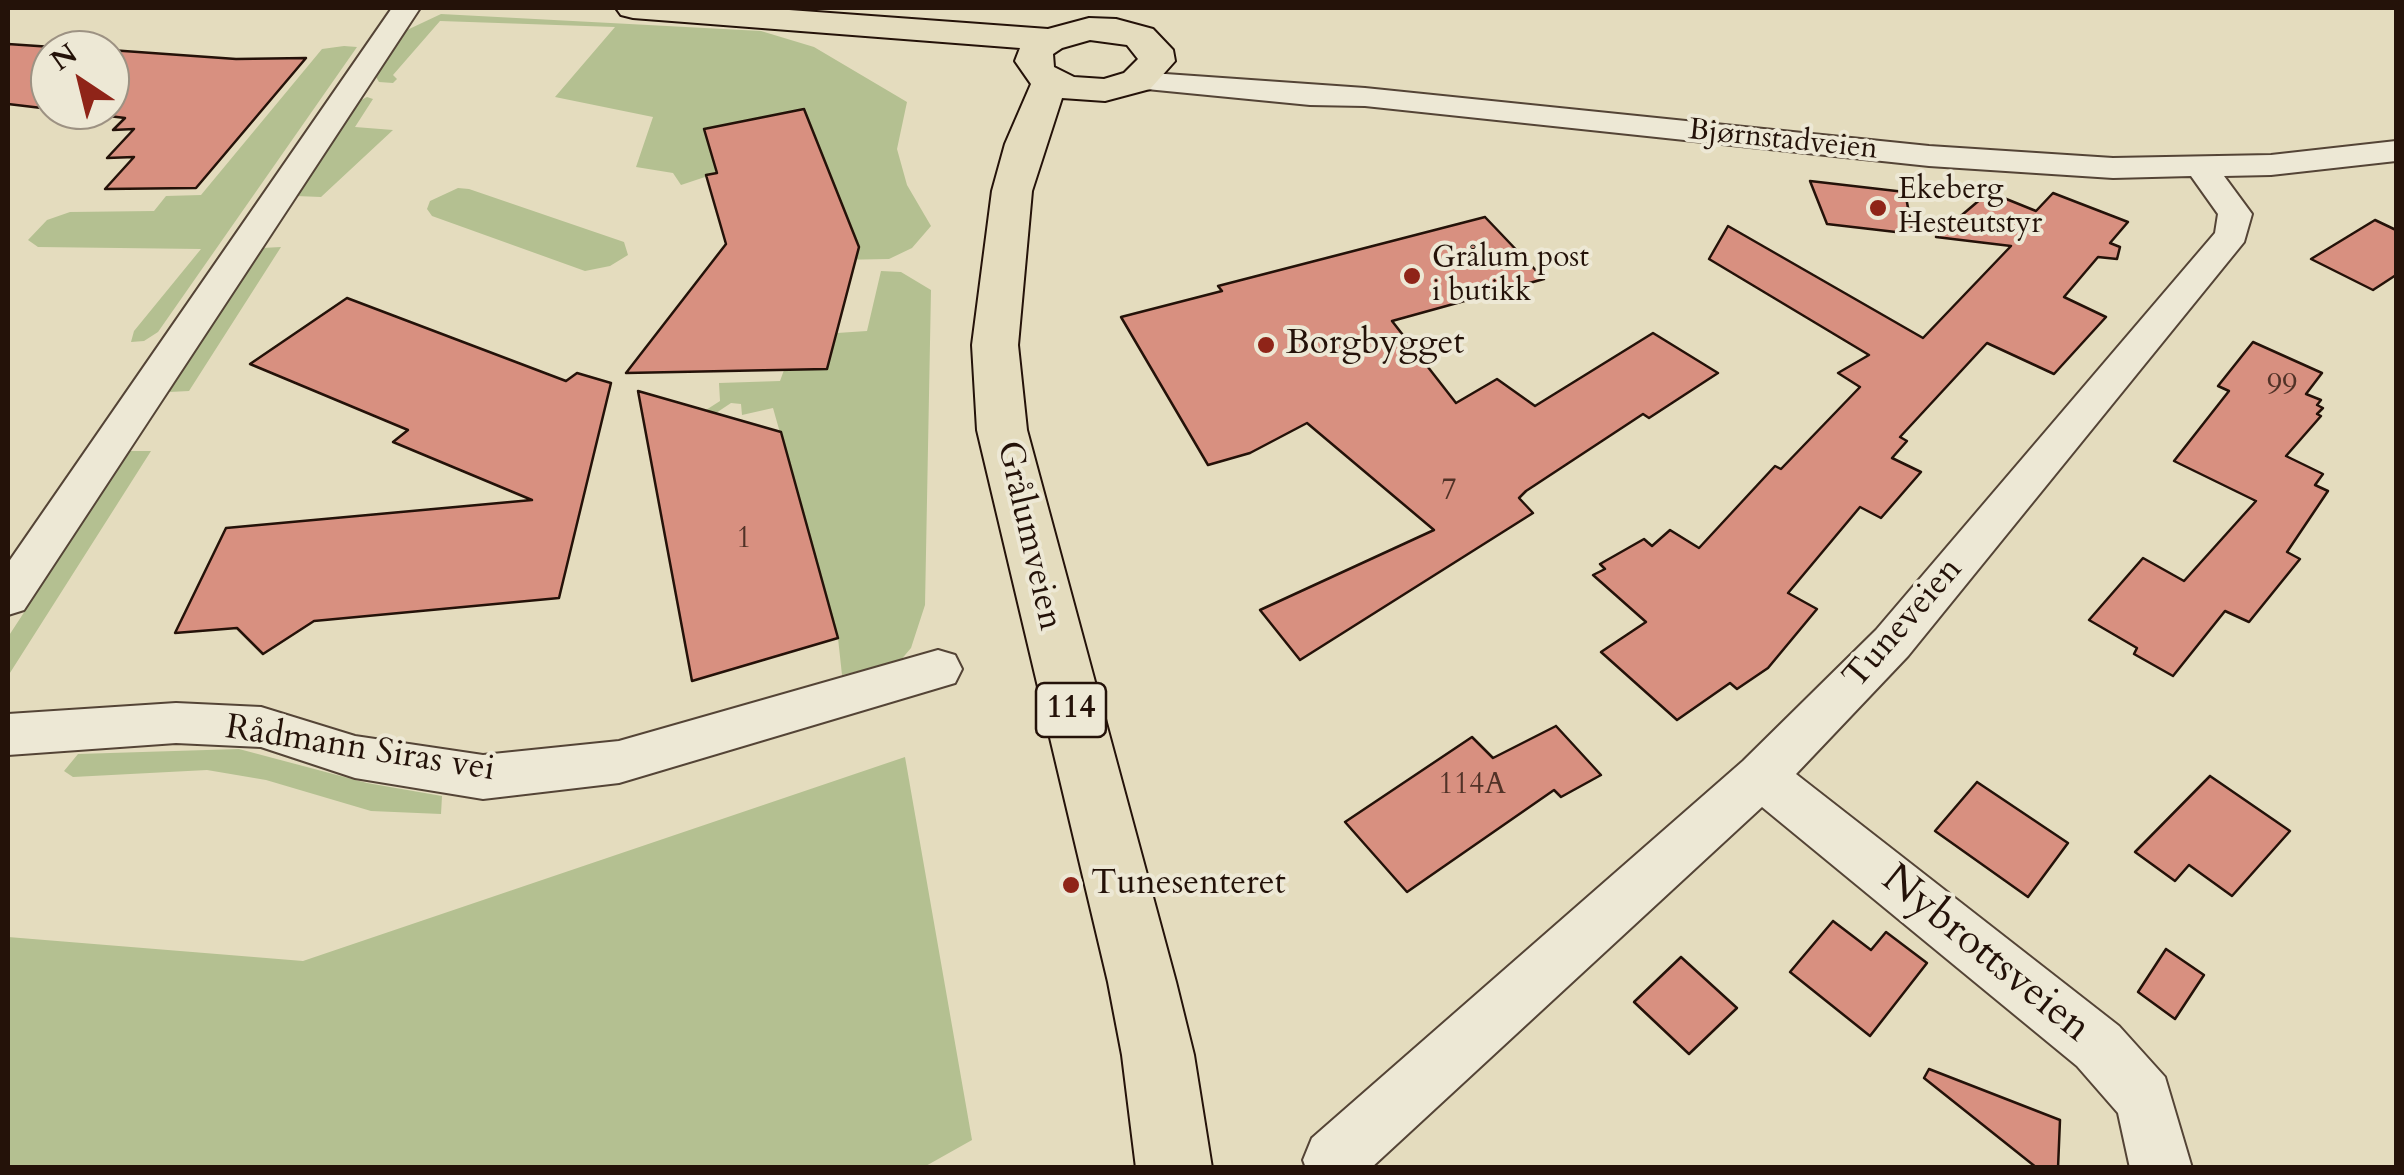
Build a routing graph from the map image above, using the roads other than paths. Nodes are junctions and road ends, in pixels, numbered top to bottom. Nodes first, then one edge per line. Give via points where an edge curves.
1 (406, 8) edge
2 (632, 8) edge
3 (1098, 18) edge
4 (1138, 53) edge
5 (1046, 65) junction
6 (2396, 151) edge
7 (2202, 168) junction
8 (1005, 250) junction
9 (8, 598) edge
10 (938, 669) dead end
11 (8, 735) edge
12 (1762, 776) junction
13 (1334, 1160) dead end
14 (1174, 1168) edge
15 (2160, 1168) edge

1 - 9 street
2 - 5 main road via 820,22
3 - 4 main road
3 - 5 main road
4 - 5 main road via 1066,88
4 - 7 street, Bjørnstadveien via 1226,86 1310,96 1929,156
4 - 8 main road, Grålumveien / 114 via 1061,148
5 - 8 main road, Grålumveien / 114 via 1012,191
6 - 7 street
7 - 12 street, Tuneveien via 2236,214 2232,234 1892,643
8 - 14 main road, Grålumveien / 114 via 995,345 1002,430 1142,982
10 - 11 street, Rådmann Siras vei via 619,762 483,778 355,756 261,727 176,723
12 - 13 street, Tuneveien
12 - 15 street, Nybrottsveien via 2098,1046 2144,1098

